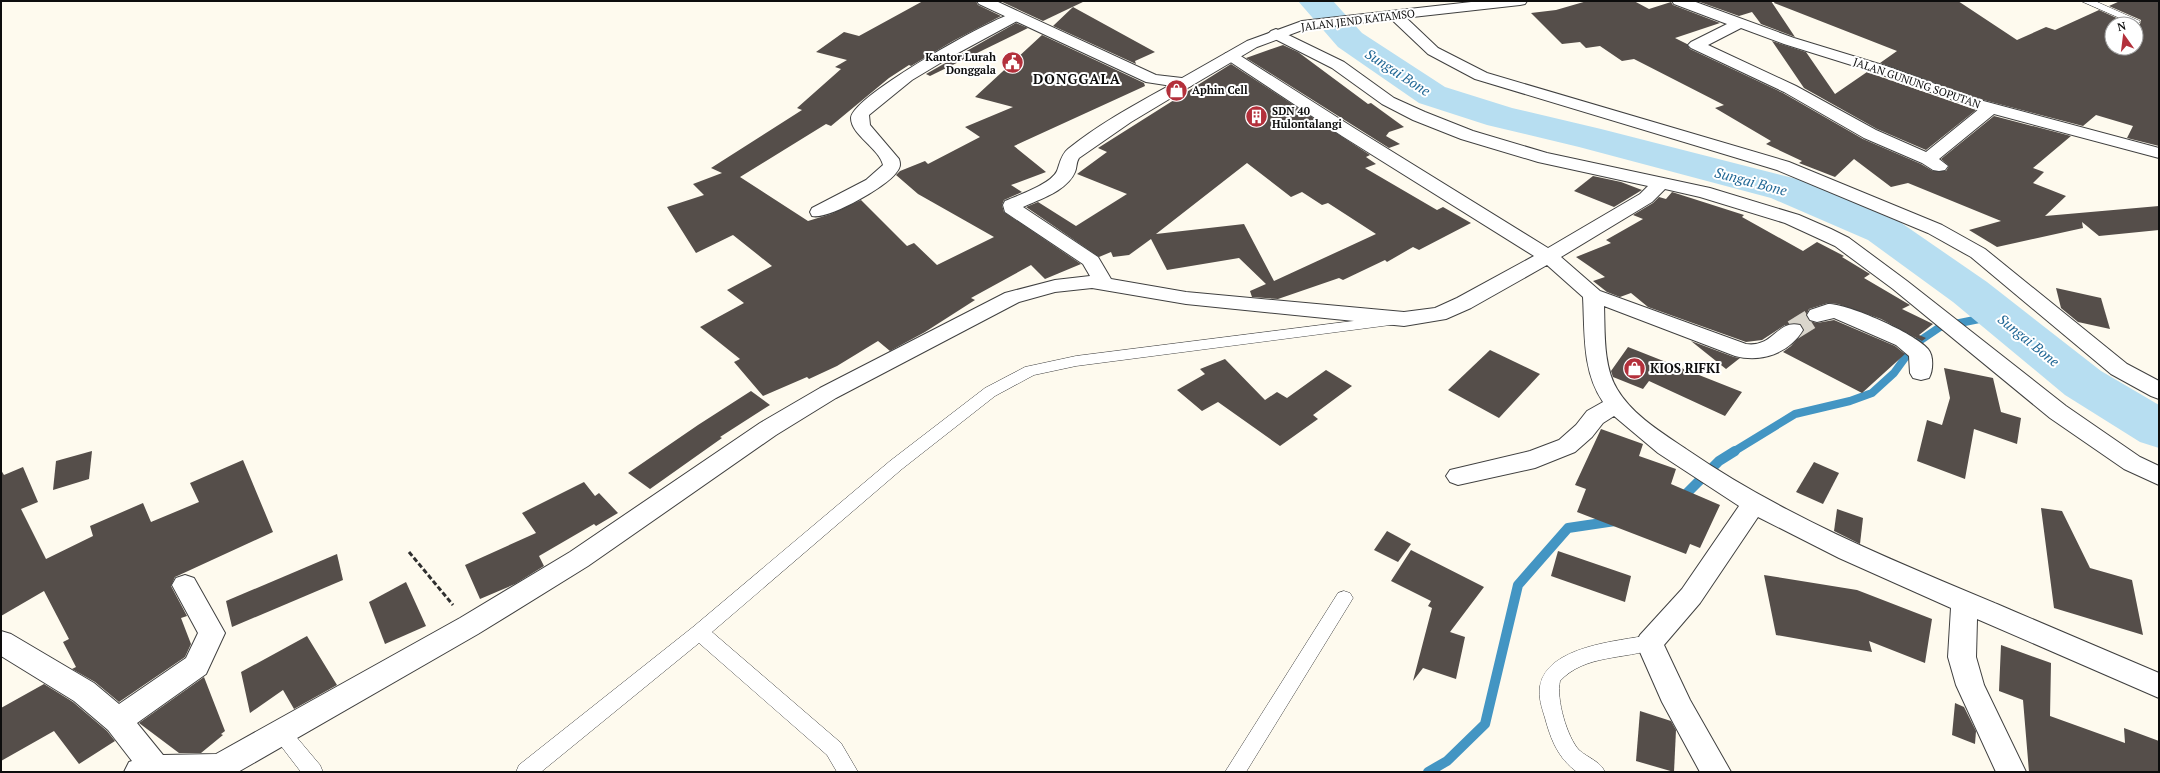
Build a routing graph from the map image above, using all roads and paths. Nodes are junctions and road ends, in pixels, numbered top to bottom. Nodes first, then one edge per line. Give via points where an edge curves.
1 (984, 1) edge
2 (1520, 1) edge
3 (1679, 1) edge
4 (2086, 1) edge
5 (1391, 15) junction
6 (1016, 16) junction
7 (2123, 16) edge
8 (1740, 23) junction
9 (1276, 34) junction
10 (1231, 56) junction
11 (1185, 83) junction
12 (1992, 108) junction
13 (2159, 153) edge
14 (1661, 183) junction
15 (819, 212) dead end
16 (1548, 256) junction
17 (1104, 284) junction
18 (1593, 295) junction
19 (1816, 315) tunnel mouth
20 (1404, 319) junction
21 (1794, 330) tunnel mouth
22 (1920, 363) dead end
23 (2159, 391) edge
24 (1616, 404) junction
25 (1458, 476) dead end
26 (2159, 476) edge
27 (1753, 504) junction
28 (409, 552) dead end
29 (185, 585) dead end
30 (1344, 598) dead end
31 (1964, 602) junction
32 (469, 626) junction
33 (699, 632) junction
34 (1, 642) edge
35 (1650, 643) junction
36 (2159, 686) edge
37 (118, 721) junction
38 (281, 733) junction
39 (219, 770) edge
40 (147, 771) edge
41 (313, 772) edge
42 (526, 772) edge
43 (848, 772) edge
44 (1235, 772) edge
45 (1595, 772) edge
46 (1716, 772) edge
47 (2011, 772) edge

1 - 6 street
2 - 5 street, JALAN JEND KATAMSO
3 - 8 street, JALAN GUNUNG SOPUTAN
4 - 7 lane
5 - 9 street, JALAN JEND KATAMSO via 1302,25
5 - 23 street via 1433,52 1481,76 1783,166 1935,228 1978,253 2119,369
6 - 11 street via 1152,79
6 - 15 street via 910,75 866,109 859,120 890,158 892,165 876,182
8 - 12 street, JALAN GUNUNG SOPUTAN
8 - 12 street via 1696,45 1790,89 1870,134 1934,163
9 - 10 street, JALAN JEND KATAMSO
9 - 14 street via 1338,65 1388,101 1467,135 1537,157
10 - 11 street, JALAN JEND KATAMSO
10 - 16 street
11 - 17 street, JALAN JEND KATAMSO via 1126,118 1073,154 1066,172 1053,186 1012,205 1012,208 1091,261
12 - 13 street, JALAN GUNUNG SOPUTAN
14 - 16 street via 1646,198
14 - 26 street via 1704,192 1792,220 1842,242 2058,412 2100,442
16 - 18 street
16 - 20 street via 1464,303 1439,314
17 - 20 street via 1186,298
17 - 32 street via 1092,282 1055,286 1012,297 828,393 768,429 579,559
18 - 21 street via 1756,354 1778,343
18 - 24 street via 1598,357 1604,385
19 - 22 street via 1837,311 1903,340
20 - 33 lane via 1076,361 1030,371 990,392 896,465
24 - 25 street via 1594,417 1584,431 1567,446 1535,459
24 - 27 street via 1653,437 1692,466
27 - 31 street via 1819,538
27 - 35 street via 1690,596
28 - 32 path
29 - 37 street via 212,633 196,666
30 - 44 lane
31 - 36 street
31 - 47 street via 1962,657 1970,685
32 - 38 street
33 - 42 lane
33 - 43 lane via 834,749
34 - 37 street via 84,692
35 - 45 lane via 1570,661 1553,677 1549,696 1561,741 1569,754
35 - 46 street via 1680,713
37 - 40 street
38 - 39 street
38 - 41 lane
39 - 40 street

